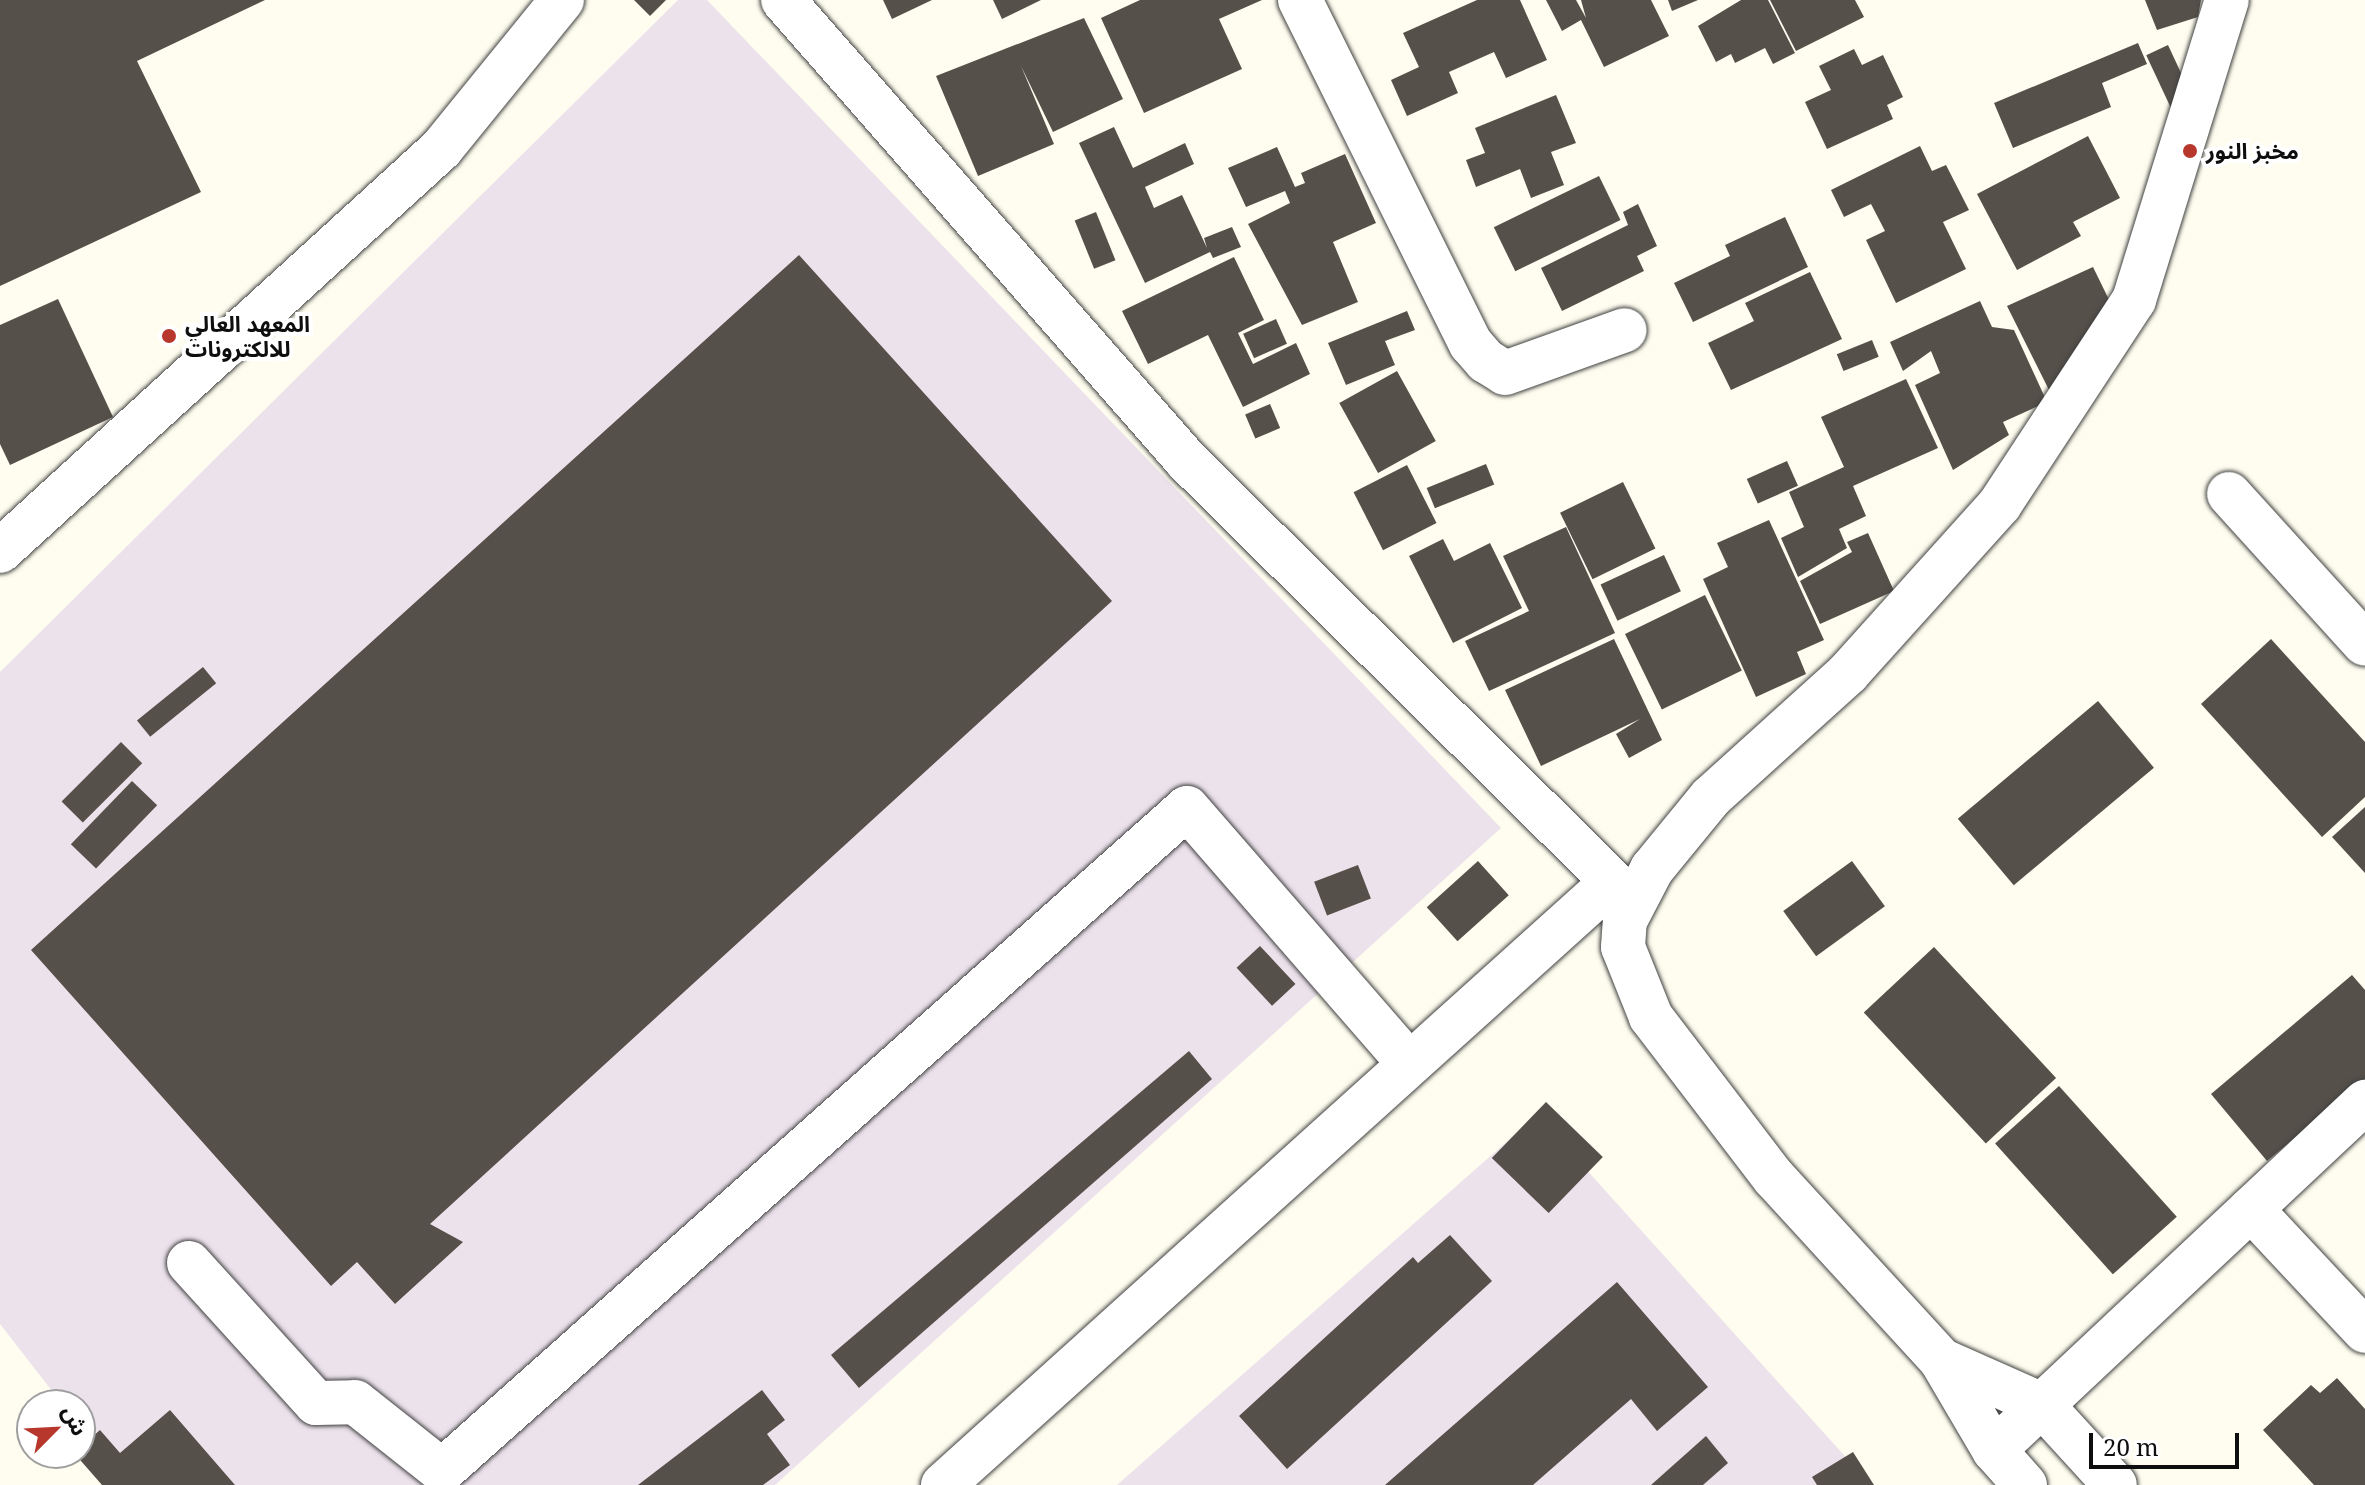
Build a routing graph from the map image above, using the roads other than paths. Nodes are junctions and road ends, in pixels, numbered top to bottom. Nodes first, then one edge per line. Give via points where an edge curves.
1 (562, 0) edge
2 (783, 0) edge
3 (1300, 0) edge
4 (2227, 0) edge
5 (1625, 330) dead end
6 (2229, 494) dead end
7 (0, 551) edge
8 (2365, 644) edge
9 (1622, 892) junction
10 (1409, 1063) junction
11 (2365, 1102) edge
12 (2251, 1209) junction
13 (189, 1263) dead end
14 (2365, 1331) edge
15 (1941, 1360) junction
16 (2042, 1405) junction
17 (1994, 1450) junction
18 (943, 1485) edge
19 (2025, 1485) edge
20 (2115, 1485) edge

1 - 7 street via 441,149
2 - 9 street via 1187,461
3 - 5 street via 1471,344 1486,361 1505,373
4 - 9 street via 2134,300 2008,492 1848,673 1711,797
6 - 8 street
9 - 10 street
9 - 15 street via 1623,947 1651,1017 1774,1178
10 - 13 street via 1187,808 442,1471 355,1402 316,1403
10 - 18 street
11 - 12 street
12 - 14 street
12 - 16 street
15 - 16 street
15 - 17 street
16 - 17 street
16 - 20 street
17 - 19 street

